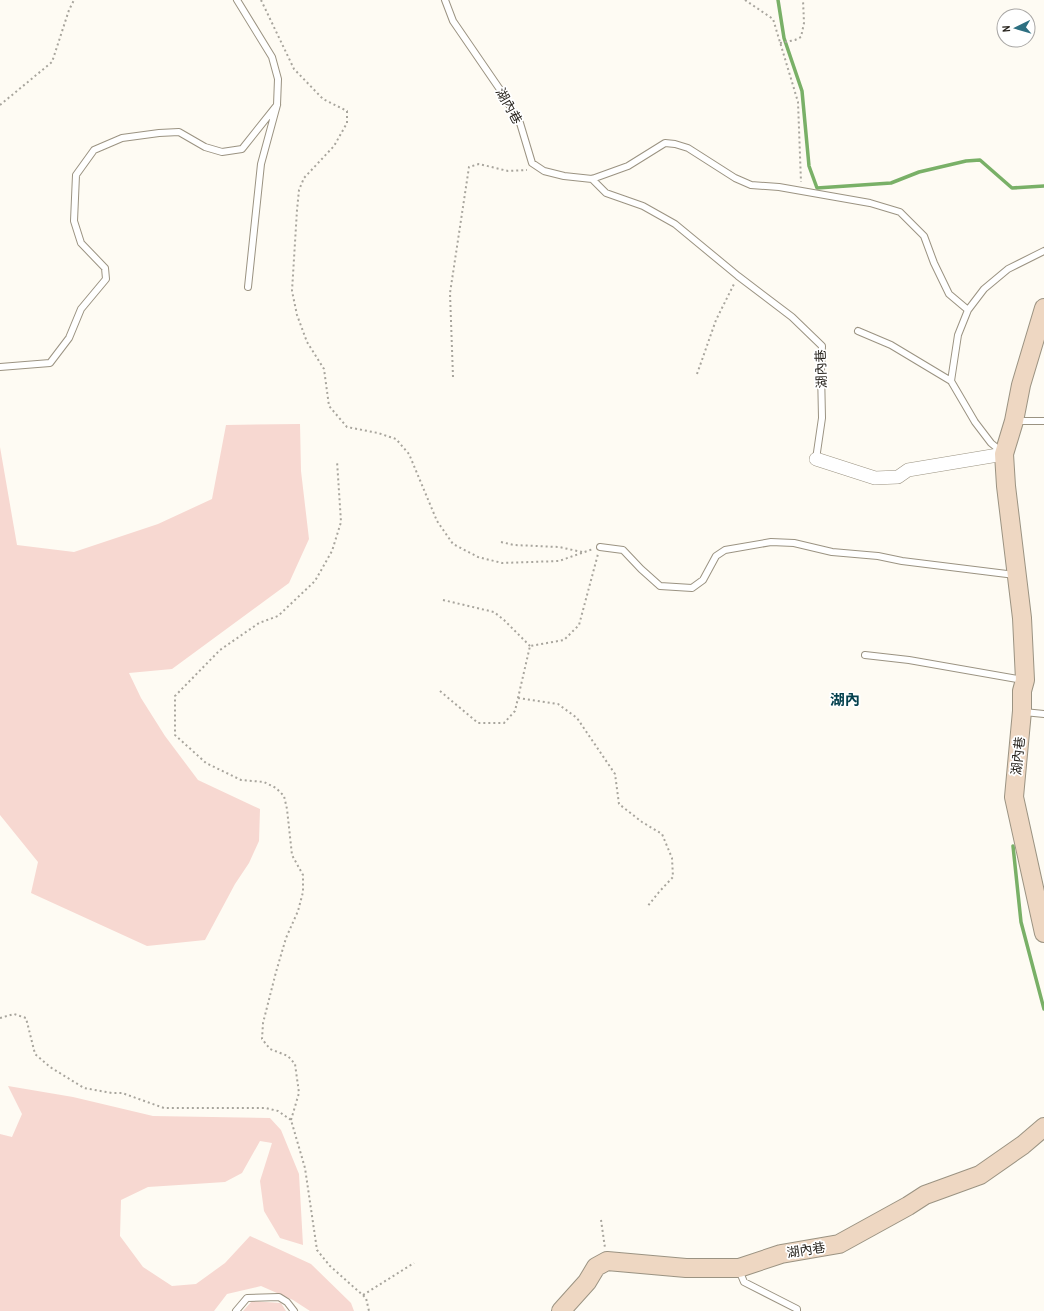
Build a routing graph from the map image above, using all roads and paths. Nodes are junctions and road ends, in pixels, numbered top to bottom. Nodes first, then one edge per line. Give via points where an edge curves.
1 (74, 0) edge
2 (237, 0) edge
3 (261, 0) edge
4 (445, 0) edge
5 (745, 0) edge
6 (803, 0) edge
7 (780, 43) junction
8 (0, 105) edge
9 (278, 105) junction
10 (541, 169) junction
11 (592, 179) junction
12 (801, 191) junction
13 (1044, 251) edge
14 (738, 276) junction
15 (248, 287) dead end
16 (1044, 308) edge
17 (968, 310) junction
18 (858, 331) dead end
19 (0, 367) edge
20 (697, 374) dead end
21 (453, 377) dead end
22 (951, 381) junction
23 (1044, 421) edge
24 (1014, 422) junction
25 (1004, 454) junction
26 (816, 458) joint
27 (337, 461) dead end
28 (501, 542) dead end
29 (600, 547) junction
30 (584, 552) junction
31 (1017, 576) junction
32 (443, 600) dead end
33 (530, 646) junction
34 (865, 655) dead end
35 (1025, 680) junction
36 (440, 692) dead end
37 (518, 698) junction
38 (1022, 711) junction
39 (1044, 714) edge
40 (647, 907) dead end
41 (1044, 929) edge
42 (0, 1018) edge
43 (291, 1120) junction
44 (1044, 1127) edge
45 (601, 1220) dead end
46 (607, 1262) junction
47 (414, 1263) dead end
48 (739, 1268) junction
49 (363, 1295) junction
50 (236, 1311) edge
51 (294, 1311) edge
52 (369, 1311) edge
53 (561, 1311) edge
54 (797, 1311) edge

1 - 8 path via 52,62
2 - 9 lane via 272,57 278,79
3 - 30 path via 294,69 323,99 347,111 347,122 334,146 304,178 299,190 292,291 307,342 324,368 330,406 347,427 396,438 405,448 437,521 453,544 478,557 502,563 560,561
4 - 10 lane, 湖內巷 via 453,21 520,123 532,163
5 - 7 path via 773,19
6 - 7 path via 804,23 801,37
7 - 12 path via 798,102
9 - 15 lane via 260,164
9 - 19 lane via 242,149 222,152 205,147 179,132 122,138 94,150 76,175 74,221 80,243 105,268 106,279 81,309 69,338 50,363
10 - 11 lane via 564,176
10 - 21 path via 508,171 479,164 469,167 450,292
11 - 12 lane via 628,166 665,143 688,148 734,178 752,185
11 - 14 lane, 湖內巷 via 606,193 643,206 675,224
12 - 17 lane via 870,203 900,212 924,236 949,294
13 - 17 lane via 1008,269 984,289
14 - 20 path via 716,320
14 - 26 lane, 湖內巷 via 792,317 822,346 822,418
16 - 24 street, 湖內巷 via 1020,385
17 - 22 lane via 958,335
18 - 22 lane via 891,345
22 - 25 lane via 975,422 991,443
23 - 24 lane
24 - 25 street, 湖內巷
25 - 26 street, 湖內巷 via 908,470 898,478 875,478
25 - 31 street, 湖內巷
27 - 43 path via 341,522 332,551 315,581 278,616 260,623 220,650 175,696 175,735 206,763 241,780 264,782 284,796 292,855 303,875 303,892 276,972 262,1023 262,1039 270,1049 288,1056 295,1064 299,1093
28 - 30 path
29 - 30 path
29 - 31 lane via 623,550 660,586 692,588 703,580 716,556 725,550 771,542 794,543 832,552
29 - 33 path via 579,625 564,640
31 - 35 street, 湖內巷
32 - 33 path via 494,612
33 - 37 path
34 - 35 lane
35 - 38 street, 湖內巷
36 - 37 path via 478,723 504,723 515,710
37 - 40 path via 558,704 577,718 615,774 619,804 662,834 672,858 673,877
38 - 39 lane
38 - 41 street, 湖內巷 via 1014,797
42 - 43 path via 14,1014 26,1018 35,1054 50,1067 84,1088 122,1093 164,1108 266,1108 278,1111
43 - 49 path via 305,1168 317,1250 330,1266
44 - 48 street, 湖內巷 via 1023,1145 980,1174 925,1195 839,1244 781,1254
45 - 46 path
46 - 48 street, 湖內巷 via 686,1268
46 - 53 street via 596,1267 587,1282
47 - 49 path
48 - 54 lane via 744,1282
49 - 52 path
50 - 51 lane via 247,1298 279,1297

